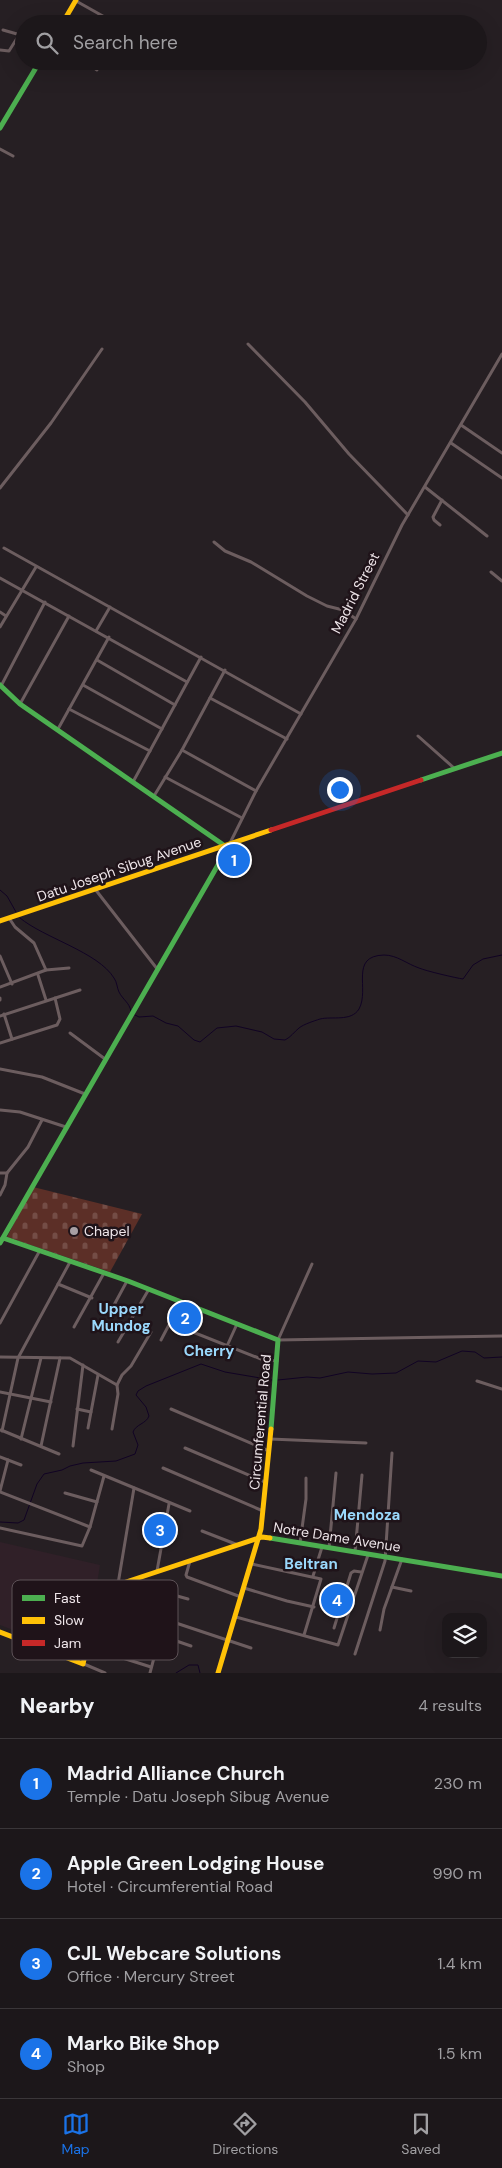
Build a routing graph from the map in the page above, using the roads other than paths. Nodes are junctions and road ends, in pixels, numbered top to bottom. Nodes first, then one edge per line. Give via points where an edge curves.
1 (76, 0) edge
2 (67, 15) edge
3 (102, 15) edge
4 (3, 30) dead end
5 (15, 34) edge
6 (15, 42) edge
7 (0, 50) edge
8 (35, 70) edge
9 (0, 128) edge
10 (0, 148) edge
11 (13, 156) dead end
12 (248, 344) dead end
13 (102, 349) dead end
14 (502, 354) edge
15 (461, 425) junction
16 (451, 443) junction
17 (502, 453) edge
18 (502, 478) edge
19 (425, 487) junction
20 (0, 488) edge
21 (442, 500) junction
22 (408, 515) junction
23 (440, 525) dead end
24 (486, 536) dead end
25 (214, 542) dead end
26 (4, 548) dead end
27 (36, 567) junction
28 (491, 572) dead end
29 (0, 578) edge
30 (502, 581) edge
31 (22, 590) junction
32 (45, 602) junction
33 (110, 606) junction
34 (0, 612) edge
35 (6, 616) junction
36 (69, 616) junction
37 (356, 619) junction
38 (0, 627) edge
39 (96, 630) junction
40 (109, 637) junction
41 (201, 657) junction
42 (97, 660) junction
43 (225, 670) junction
44 (187, 682) junction
45 (0, 685) edge
46 (83, 685) junction
47 (210, 698) junction
48 (20, 704) junction
49 (175, 705) junction
50 (69, 709) junction
51 (301, 714) junction
52 (58, 729) junction
53 (162, 729) junction
54 (418, 736) dead end
55 (287, 739) junction
56 (182, 750) junction
57 (150, 751) junction
58 (502, 752) edge
59 (454, 768) junction
60 (165, 777) junction
61 (133, 782) junction
62 (256, 791) junction
63 (154, 796) junction
64 (242, 818) junction
65 (227, 845) junction
66 (95, 889) junction
67 (9, 918) junction
68 (0, 921) edge
69 (0, 956) edge
70 (69, 968) dead end
71 (46, 970) junction
72 (158, 970) junction
73 (38, 975) junction
74 (12, 984) junction
75 (0, 987) edge
76 (80, 990) dead end
77 (55, 998) junction
78 (46, 1000) junction
79 (2, 1015) edge
80 (70, 1033) dead end
81 (12, 1039) junction
82 (0, 1043) edge
83 (105, 1059) junction
84 (0, 1068) edge
85 (85, 1094) junction
86 (0, 1110) edge
87 (42, 1120) junction
88 (66, 1127) junction
89 (0, 1173) edge
90 (8, 1173) junction
91 (0, 1195) edge
92 (1, 1238) edge
93 (39, 1252) junction
94 (70, 1262) junction
95 (312, 1264) dead end
96 (104, 1273) junction
97 (128, 1281) junction
98 (58, 1284) junction
99 (150, 1289) junction
100 (92, 1298) junction
101 (181, 1301) junction
102 (114, 1305) dead end
103 (0, 1323) edge
104 (170, 1324) junction
105 (237, 1324) junction
106 (74, 1327) dead end
107 (151, 1332) dead end
108 (502, 1336) edge
109 (161, 1340) dead end
110 (278, 1340) junction
111 (118, 1342) dead end
112 (226, 1346) junction
113 (0, 1357) edge
114 (18, 1358) junction
115 (41, 1358) junction
116 (60, 1358) junction
117 (277, 1361) junction
118 (83, 1365) junction
119 (98, 1375) junction
120 (478, 1381) dead end
121 (116, 1385) junction
122 (502, 1389) edge
123 (0, 1392) edge
124 (10, 1394) junction
125 (30, 1398) junction
126 (51, 1402) junction
127 (78, 1409) junction
128 (171, 1409) dead end
129 (91, 1412) junction
130 (88, 1428) dead end
131 (112, 1429) dead end
132 (1, 1430) edge
133 (21, 1439) junction
134 (270, 1439) junction
135 (366, 1443) dead end
136 (41, 1446) junction
137 (74, 1446) dead end
138 (186, 1448) dead end
139 (269, 1451) junction
140 (392, 1453) dead end
141 (59, 1454) dead end
142 (0, 1457) edge
143 (8, 1460) junction
144 (21, 1466) dead end
145 (162, 1468) dead end
146 (92, 1470) dead end
147 (336, 1473) dead end
148 (362, 1475) dead end
149 (104, 1476) junction
150 (306, 1478) dead end
151 (266, 1483) junction
152 (134, 1488) junction
153 (0, 1492) edge
154 (65, 1493) dead end
155 (97, 1502) junction
156 (169, 1503) junction
157 (190, 1511) dead end
158 (263, 1511) junction
159 (90, 1527) junction
160 (0, 1528) edge
161 (202, 1531) dead end
162 (259, 1538) junction
163 (300, 1543) junction
164 (238, 1545) junction
165 (322, 1548) junction
166 (329, 1548) junction
167 (355, 1552) junction
168 (368, 1554) junction
169 (385, 1557) junction
170 (402, 1559) junction
171 (190, 1561) junction
172 (252, 1564) junction
173 (157, 1572) junction
174 (361, 1572) junction
175 (313, 1576) junction
176 (502, 1576) edge
177 (136, 1578) joint
178 (119, 1580) edge
179 (131, 1580) edge
180 (392, 1587) junction
181 (244, 1588) junction
182 (411, 1591) dead end
183 (178, 1596) edge
184 (241, 1597) junction
185 (188, 1599) dead end
186 (314, 1607) junction
187 (235, 1617) junction
188 (178, 1624) edge
189 (334, 1628) dead end
190 (380, 1630) dead end
191 (0, 1632) edge
192 (304, 1635) junction
193 (12, 1637) edge
194 (228, 1640) junction
195 (178, 1641) edge
196 (191, 1646) dead end
197 (251, 1648) dead end
198 (355, 1654) dead end
199 (73, 1660) edge
200 (84, 1660) edge
201 (129, 1660) edge
202 (153, 1660) edge
203 (83, 1664) junction
204 (151, 1667) junction
205 (105, 1673) edge
206 (150, 1673) edge
207 (218, 1673) edge

1 - 2 street
1 - 3 street
4 - 5 street
6 - 7 street via 10,50
8 - 9 street
10 - 11 street
12 - 22 street
13 - 20 street via 51,423
14 - 15 street, Madrid Street
15 - 16 street, Madrid Street
15 - 17 street
16 - 18 street
16 - 19 street, Madrid Street
19 - 21 street
19 - 22 street, Madrid Street
21 - 23 street via 433,516
21 - 24 street
22 - 37 street, Madrid Street
25 - 37 street via 307,596 343,610
26 - 27 street
27 - 31 street
27 - 33 street
28 - 30 street
29 - 31 street
31 - 32 street
31 - 35 street
32 - 36 street
32 - 45 street
33 - 39 street
33 - 41 street
34 - 35 street
35 - 38 street
36 - 39 street
36 - 48 street
37 - 51 street, Madrid Street
39 - 40 street
40 - 42 street
40 - 44 street
41 - 43 street
41 - 44 street
42 - 46 street
42 - 49 street
43 - 47 street
43 - 51 street
44 - 49 street
45 - 48 street
46 - 50 street
46 - 53 street
47 - 55 street
47 - 56 street
48 - 52 street
49 - 53 street
50 - 52 street
50 - 57 street
51 - 55 street, Madrid Street
52 - 61 street
53 - 57 street
54 - 59 street
55 - 62 street, Madrid Street
56 - 60 street
56 - 62 street
57 - 61 street
58 - 59 street, Datu Joseph Sibug Avenue
59 - 65 street, Datu Joseph Sibug Avenue
60 - 63 street
60 - 64 street
61 - 63 street
62 - 64 street, Madrid Street
63 - 65 street
64 - 65 street, Madrid Street
65 - 66 street, Datu Joseph Sibug Avenue
65 - 72 street
66 - 67 street, Datu Joseph Sibug Avenue
66 - 72 street
67 - 68 street, Datu Joseph Sibug Avenue
67 - 71 street via 34,943
69 - 74 street
70 - 71 street
71 - 73 street
72 - 83 street
73 - 74 street
73 - 78 street
74 - 75 street
76 - 77 street
77 - 78 street
77 - 81 street via 60,1019 57,1025
78 - 79 street
79 - 81 street
80 - 83 street
81 - 82 street
83 - 85 street
84 - 85 street via 42,1077
85 - 88 street
86 - 87 street via 20,1112
87 - 88 street
87 - 90 street via 28,1147
88 - 92 street
89 - 90 street
90 - 91 street
92 - 93 street, Circumferential Road
93 - 94 street, Circumferential Road
93 - 103 street
94 - 96 street, Circumferential Road
94 - 98 street
95 - 110 street
96 - 97 street, Circumferential Road
96 - 100 street
97 - 99 street, Circumferential Road
97 - 102 street
98 - 100 street
98 - 114 street
99 - 101 street, Circumferential Road
99 - 111 street
100 - 106 street
101 - 104 street
101 - 105 street, Circumferential Road
104 - 109 street
104 - 112 street
105 - 110 street, Circumferential Road
105 - 112 street
107 - 121 street
108 - 110 street
110 - 117 street, Circumferential Road
112 - 117 street via 261,1359
113 - 114 street
114 - 115 street
114 - 124 street
115 - 116 street
115 - 125 street
116 - 118 street via 70,1358
116 - 126 street
117 - 134 street, Circumferential Road
118 - 119 street
118 - 127 street
119 - 121 street
119 - 129 street
120 - 122 street
121 - 131 street via 118,1394
123 - 124 street
124 - 125 street
124 - 132 street
125 - 126 street
125 - 133 street
126 - 136 street
127 - 129 street
127 - 137 street
128 - 139 street
129 - 130 street
132 - 133 street
133 - 136 street
134 - 135 street
134 - 139 street, Circumferential Road
136 - 141 street
138 - 151 street
139 - 151 street, Circumferential Road
140 - 169 street
142 - 143 street
143 - 144 street
143 - 153 street
145 - 158 street
146 - 149 street
147 - 166 street
148 - 167 street
149 - 152 street
149 - 155 street
150 - 163 street
151 - 158 street, Circumferential Road
152 - 156 street
152 - 178 street
153 - 159 street
154 - 155 street
155 - 159 street
156 - 157 street
156 - 173 street
158 - 162 street, Circumferential Road
159 - 160 street via 80,1546
161 - 164 street
162 - 163 street, Notre Dame Avenue
162 - 164 street, Notre Dame Avenue
162 - 172 street, Circumferential Road
163 - 165 street, Notre Dame Avenue
164 - 171 street, Notre Dame Avenue
165 - 166 street, Notre Dame Avenue
165 - 175 street
166 - 167 street, Notre Dame Avenue
167 - 168 street, Notre Dame Avenue
168 - 169 street, Notre Dame Avenue
168 - 174 street
169 - 170 street, Notre Dame Avenue
169 - 198 street
170 - 176 street, Notre Dame Avenue
170 - 180 street
171 - 173 street, Notre Dame Avenue
171 - 184 street via 187,1577
172 - 175 street
172 - 181 street, Circumferential Road
173 - 177 street, Notre Dame Avenue
174 - 189 street via 351,1573
174 - 192 street via 339,1644
175 - 186 street via 321,1581
177 - 179 street, Notre Dame Avenue
180 - 182 street
180 - 190 street
181 - 184 street, Circumferential Road
181 - 186 street
183 - 185 street
184 - 187 street, Circumferential Road
186 - 192 street
187 - 192 street
187 - 194 street, Circumferential Road
188 - 194 street
191 - 193 street
194 - 197 street
194 - 207 street, Circumferential Road
195 - 196 street
199 - 203 street
200 - 203 street, Notre Dame Avenue
201 - 204 street
202 - 204 street
203 - 205 street
204 - 206 street

